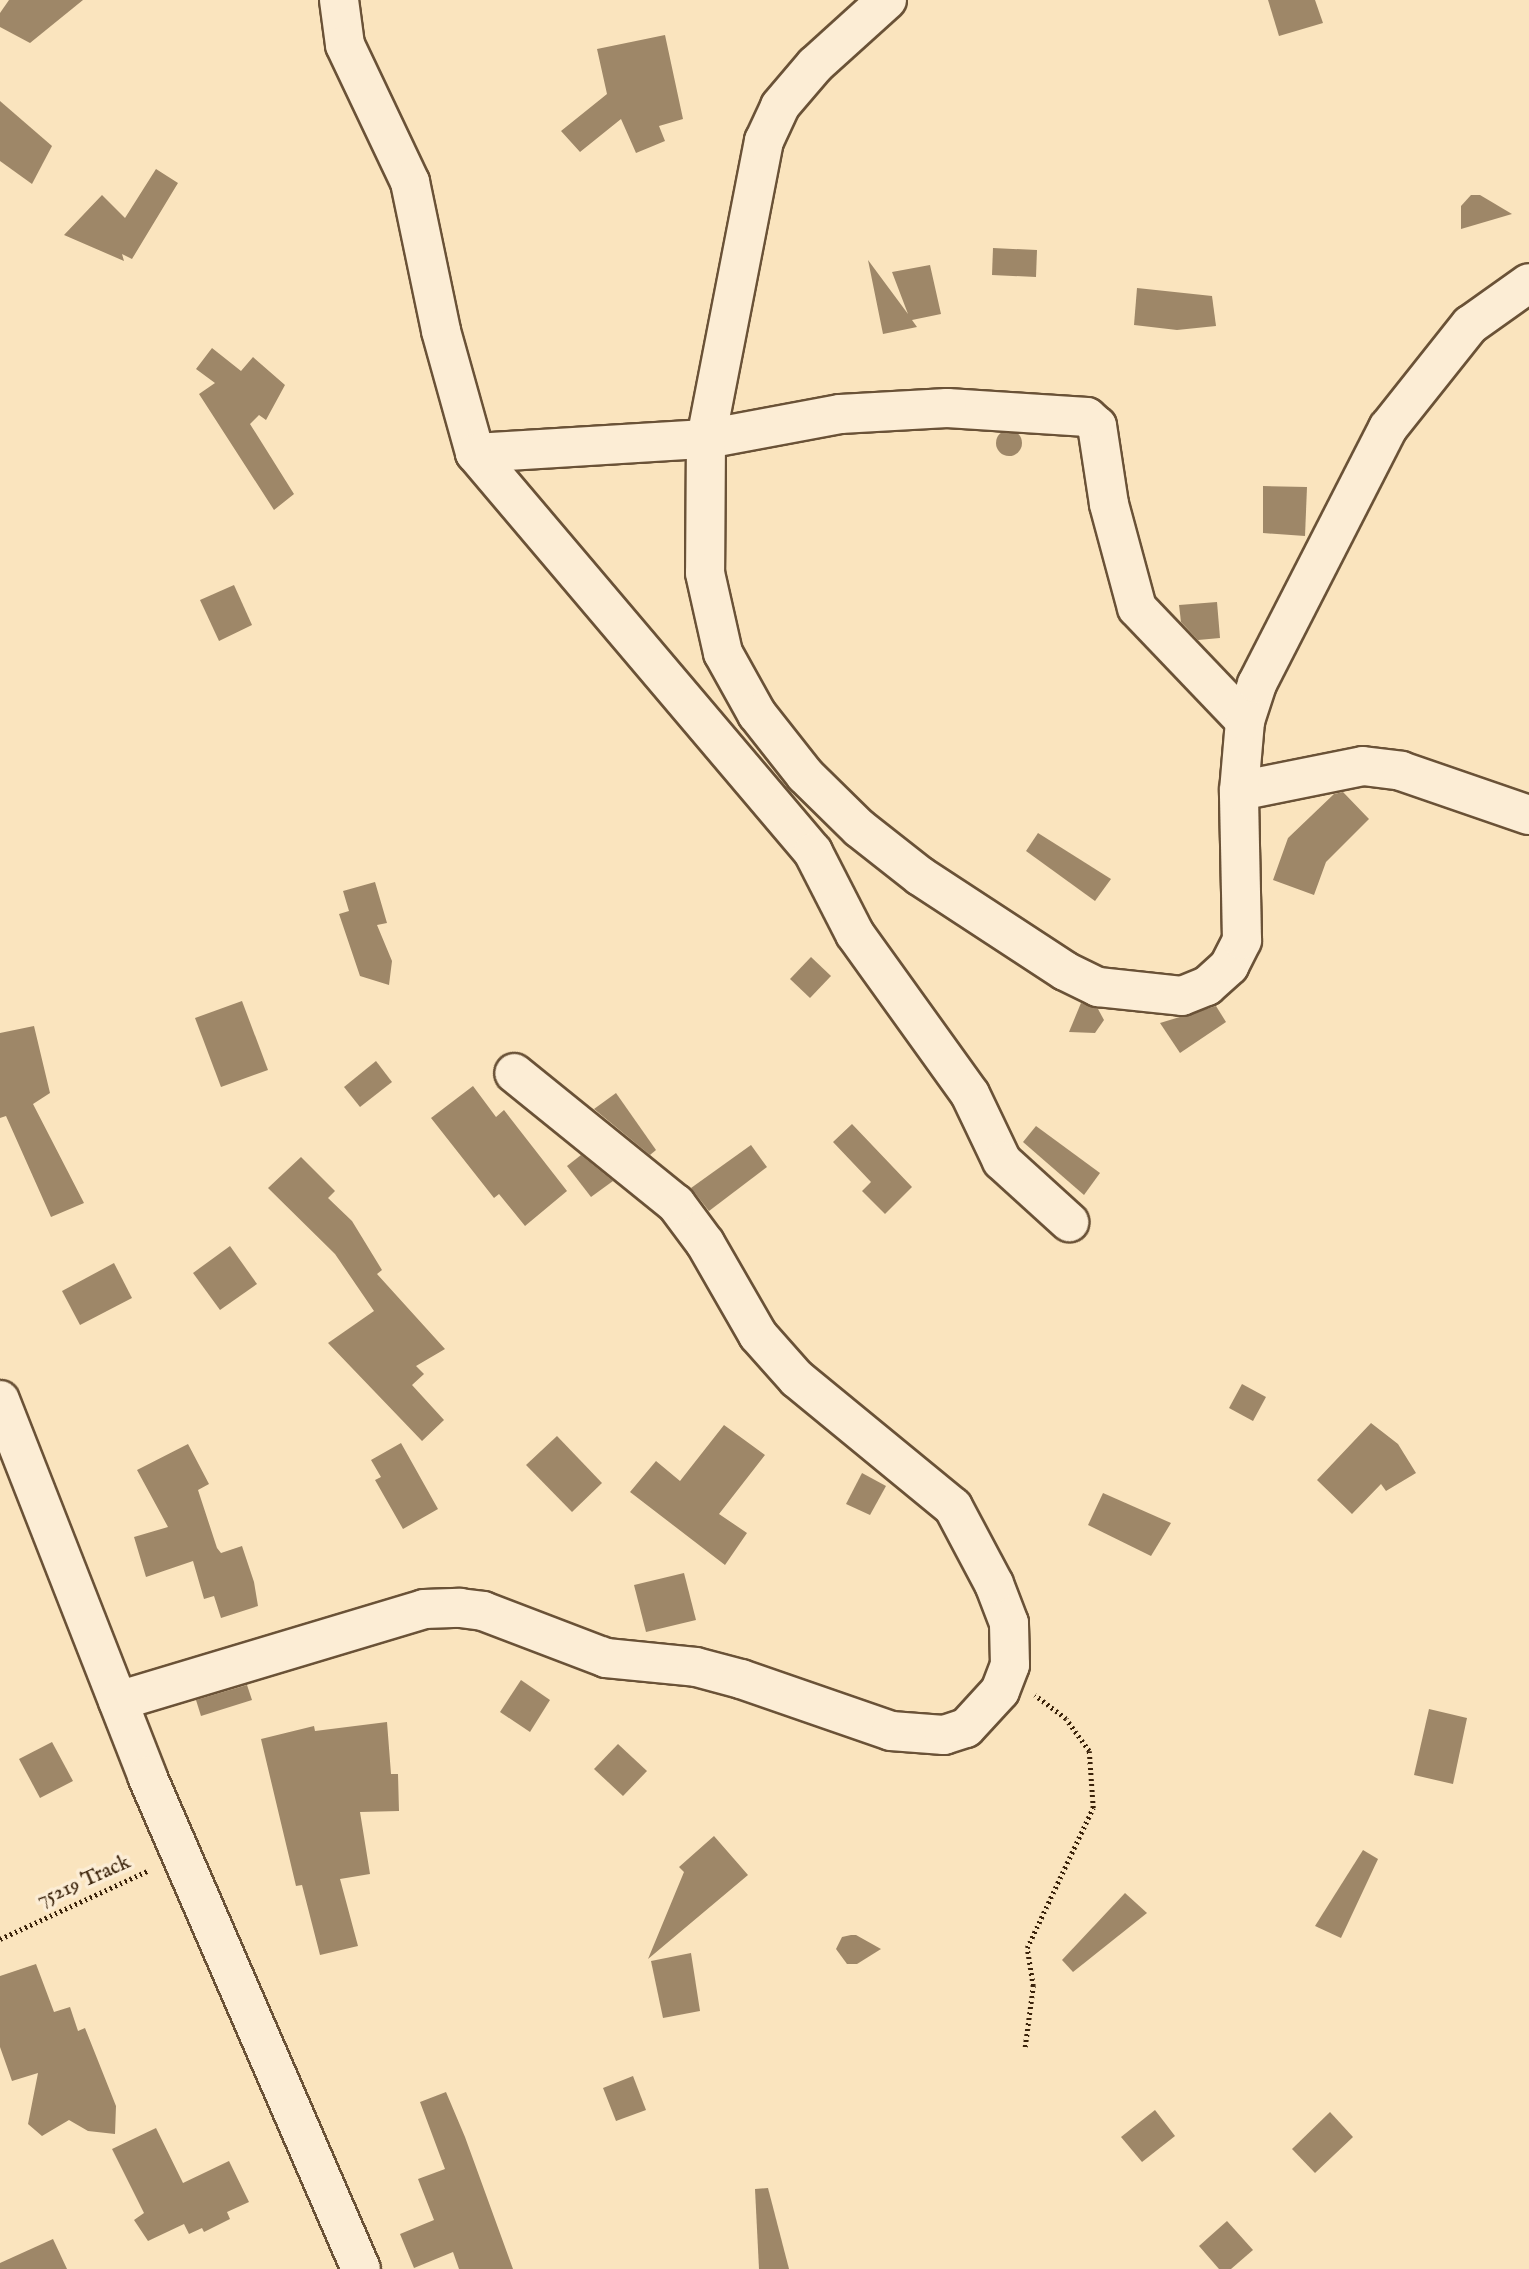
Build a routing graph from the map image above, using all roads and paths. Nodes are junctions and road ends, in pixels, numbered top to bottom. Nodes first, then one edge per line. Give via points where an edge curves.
1 (339, 0) edge
2 (887, 0) edge
3 (1529, 282) edge
4 (706, 439) junction
5 (475, 453) junction
6 (1245, 721) junction
7 (1240, 791) junction
8 (1529, 815) edge
9 (514, 1073) dead end
10 (1069, 1222) dead end
11 (0, 1399) edge
12 (1000, 1691) junction
13 (118, 1701) junction
14 (181, 1856) junction
15 (0, 1939) edge
16 (1025, 2047) dead end
17 (361, 2269) edge

1 - 5 street via 345,45 410,182 432,295
2 - 4 street via 815,65 780,106 764,141
3 - 6 street via 1470,325 1388,428 1257,684
4 - 5 street
4 - 6 street via 840,414 947,408 1087,417 1097,426 1109,504 1137,608
4 - 7 street via 705,573 723,653 757,715 805,775 859,828 920,876 1065,971 1098,987 1182,996 1208,986 1229,967 1242,940
5 - 10 street via 813,852 855,934 970,1094 1002,1161
6 - 7 street
7 - 8 street via 1363,766 1426,779
9 - 12 street via 676,1204 705,1243 758,1335 797,1379 953,1507 1009,1623 1010,1665
11 - 13 street
12 - 13 street via 965,1728 944,1735 891,1731 741,1679 696,1667 606,1658 483,1611 460,1608 424,1609
12 - 16 path via 1035,1696 1066,1719 1089,1751 1093,1808 1027,1948 1033,1986
13 - 14 street
14 - 15 path, 75219 Track
14 - 17 street

